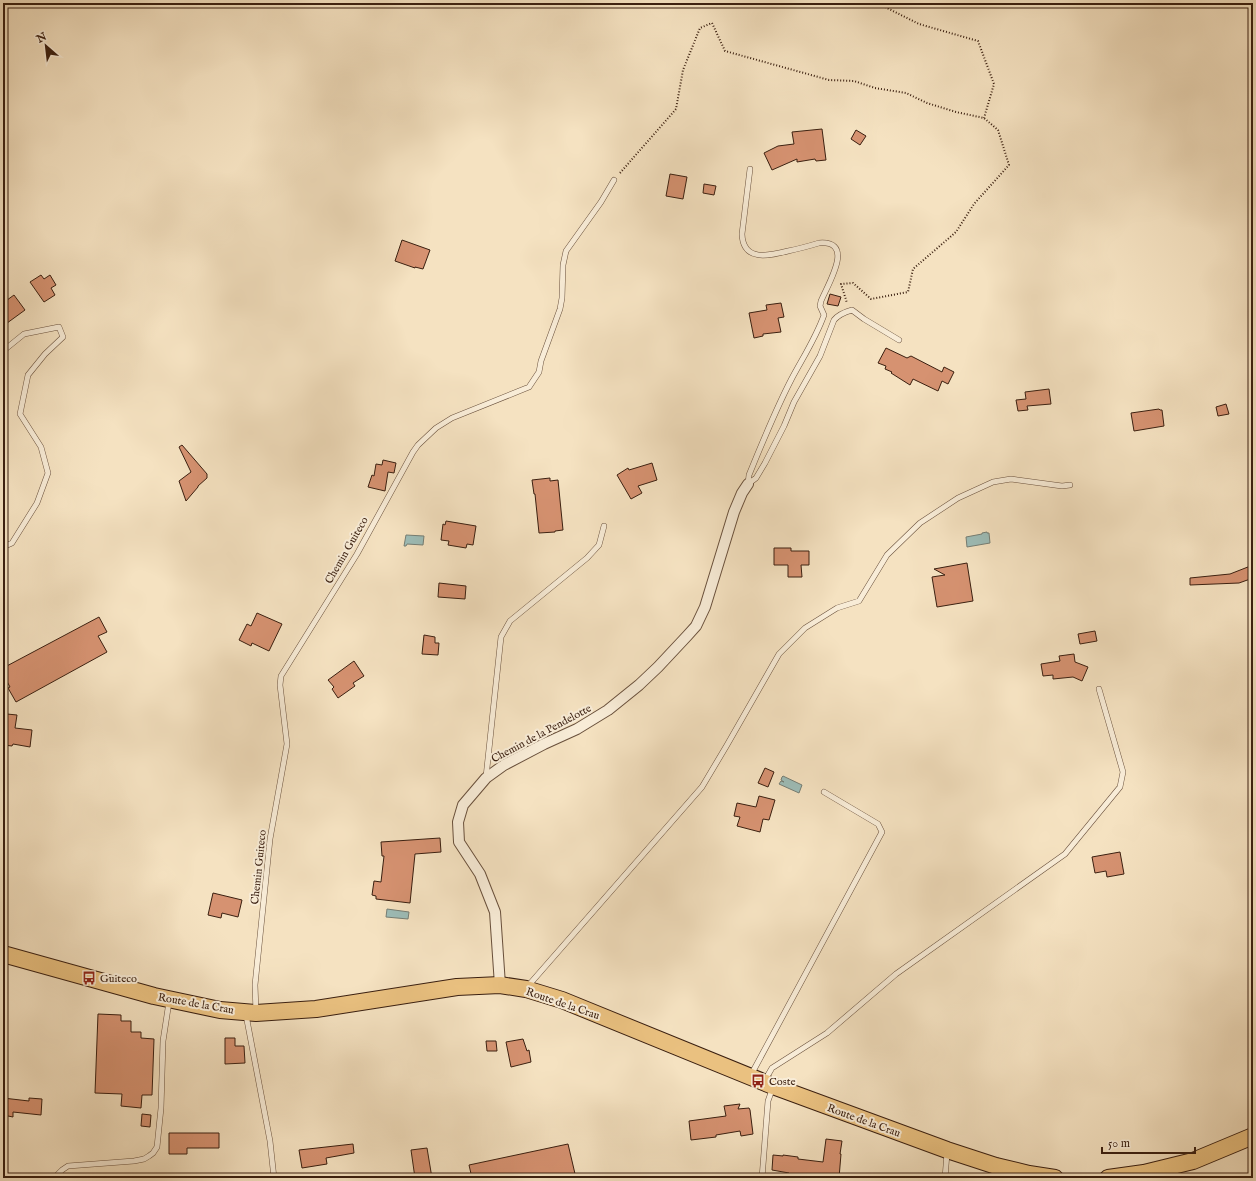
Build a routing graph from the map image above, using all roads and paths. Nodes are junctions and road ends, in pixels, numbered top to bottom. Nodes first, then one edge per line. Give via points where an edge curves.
1 (877, 3) edge
2 (984, 118) junction
3 (750, 169) dead end
4 (614, 180) joint
5 (850, 310) junction
6 (900, 340) dead end
7 (3, 351) edge
8 (748, 484) junction
9 (1070, 485) dead end
10 (604, 526) dead end
11 (3, 547) edge
12 (1099, 689) dead end
13 (486, 778) junction
14 (824, 792) dead end
15 (3, 954) edge
16 (500, 985) junction
17 (526, 989) junction
18 (169, 999) junction
19 (251, 1012) junction
20 (762, 1082) junction
21 (1253, 1136) edge
22 (947, 1150) junction
23 (54, 1178) edge
24 (274, 1178) edge
25 (762, 1178) edge
26 (945, 1178) edge
27 (1055, 1178) edge
28 (1108, 1178) edge

1 - 2 path via 919,24 978,41 994,84
2 - 4 path via 927,104 906,93 875,88 854,81 829,80 725,51 712,23 700,28 683,70 676,109
2 - 5 path via 998,130 1008,165 974,204 956,232 913,269 908,292 870,299 853,283 840,284
3 - 8 lane via 742,234 742,242 747,249 753,254 767,256 825,242 837,248 839,256 820,301 824,315 820,328 769,426 749,475
4 - 19 lane, Chemin Guiteco via 566,251 560,309 534,380 529,387 444,422 418,445 357,554 281,676 287,744 270,839
5 - 6 lane
5 - 8 lane via 834,320 823,349 768,457 756,478
7 - 11 lane via 24,334 58,327 62,337 28,375 20,414 41,447 48,473 37,503 12,543
8 - 13 street, Chemin de la Pendelotte via 734,512 705,607 696,626 683,641 608,710 577,729 504,765
9 - 17 lane via 1011,479 993,482 958,498 920,523 887,555 859,601 837,608 805,628 779,654 702,787
10 - 13 lane via 599,545 587,558 510,622 501,637
12 - 20 lane via 1123,772 1120,787 1065,854 896,974 828,1033 772,1068
13 - 16 street, Chemin de la Pendelotte via 463,805 458,828 459,842 480,874 495,912
14 - 20 lane via 878,824 882,832
15 - 18 main road, Route de la Crau
16 - 17 main road, Route de la Crau
16 - 19 main road, Route de la Crau via 457,987 316,1009
17 - 20 main road, Route de la Crau via 562,1000
18 - 19 main road, Route de la Crau via 220,1010
18 - 23 lane via 163,1041 157,1147 144,1159 68,1166
19 - 24 lane, Chemin Guiteco
20 - 22 main road, Route de la Crau
20 - 25 lane via 768,1101
21 - 28 main road via 1193,1161 1144,1174
22 - 26 lane
22 - 27 main road, Route de la Crau via 996,1166

